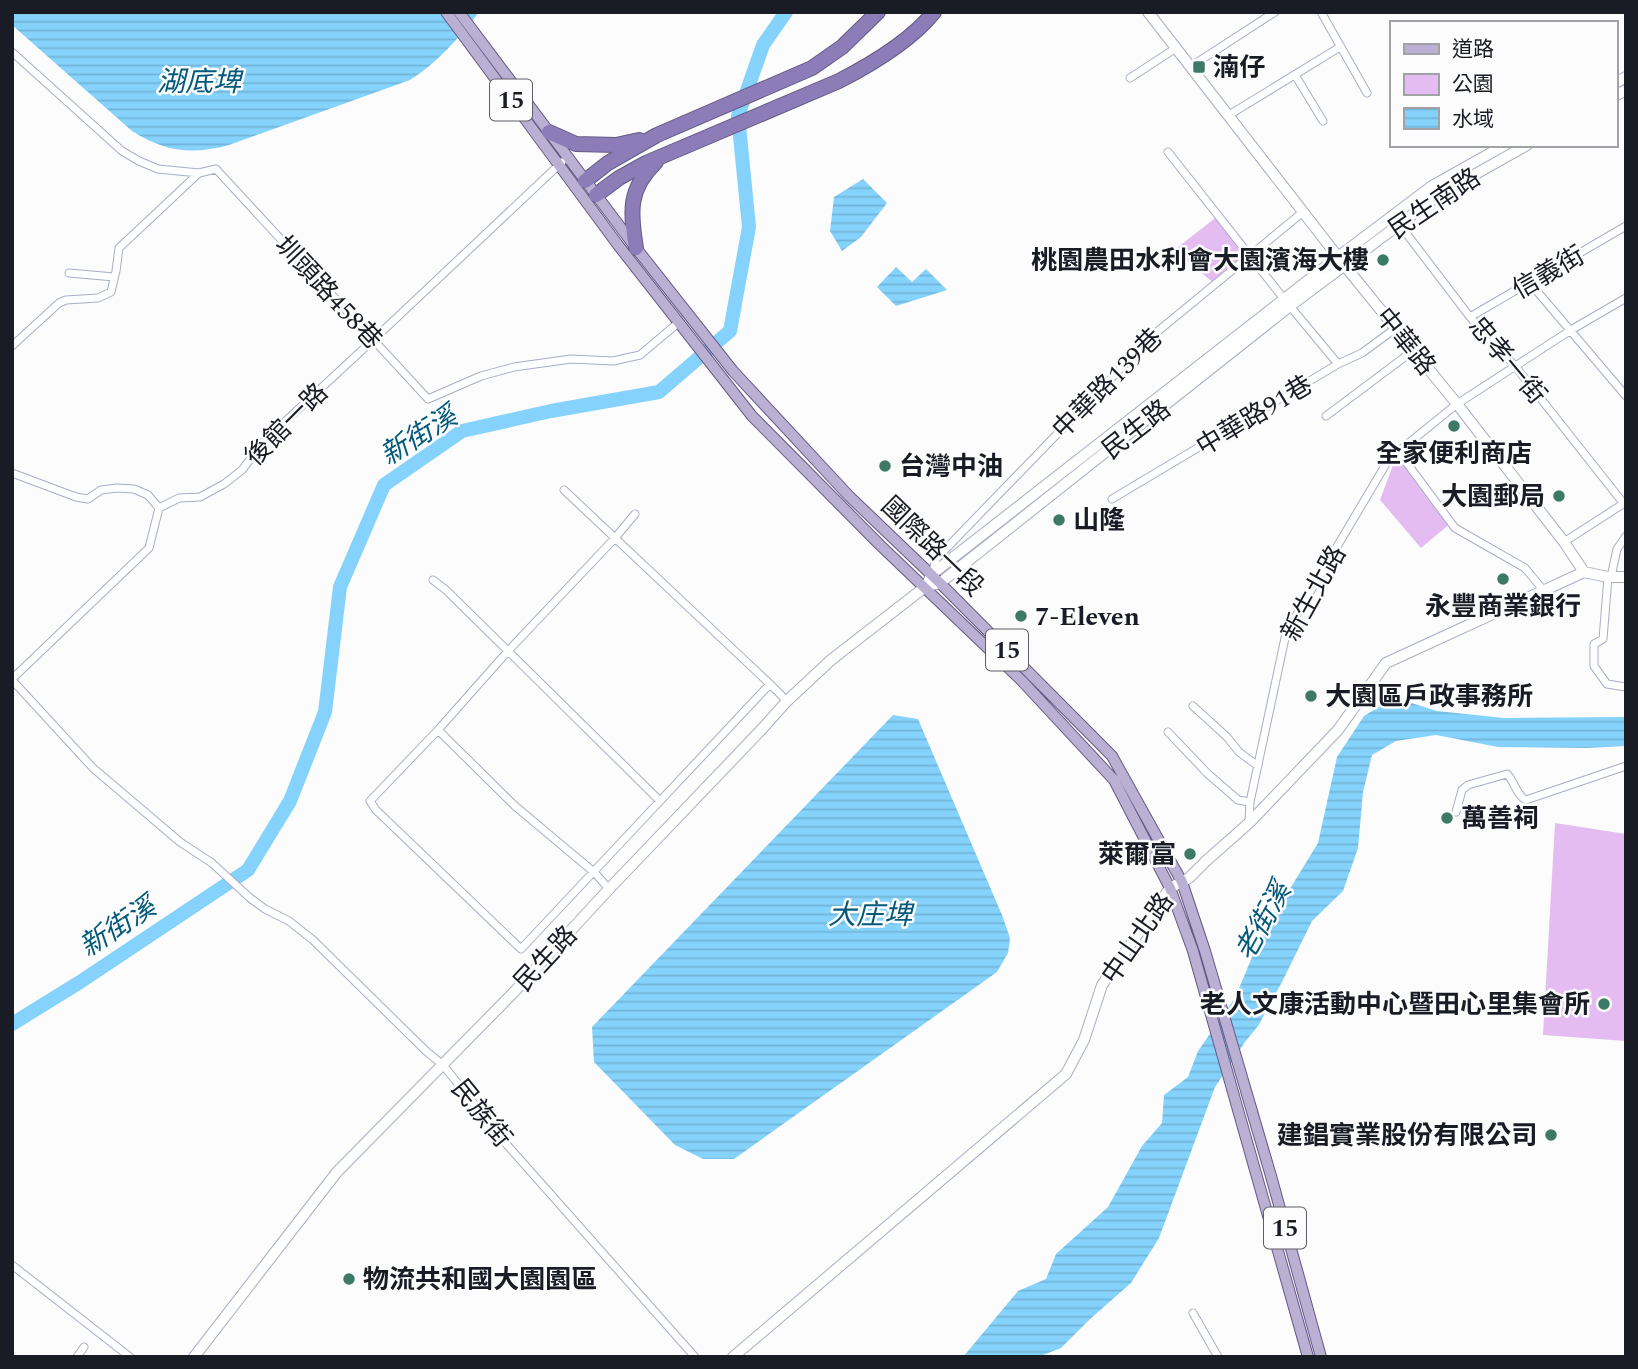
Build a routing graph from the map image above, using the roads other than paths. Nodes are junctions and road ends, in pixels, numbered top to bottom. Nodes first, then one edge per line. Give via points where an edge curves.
1 (446, 12) edge
2 (459, 12) edge
3 (878, 12) edge
4 (934, 12) edge
5 (1148, 12) edge
6 (1275, 12) edge
7 (1321, 12) edge
8 (1340, 47) junction
9 (1176, 48) junction
10 (12, 52) edge
11 (1190, 67) junction
12 (1295, 75) junction
13 (1130, 78) dead end
14 (1367, 93) dead end
15 (1229, 115) junction
16 (1323, 121) dead end
17 (549, 132) junction
18 (657, 135) junction
19 (1501, 147) edge
20 (1523, 147) edge
21 (1168, 152) dead end
22 (665, 154) junction
23 (563, 160) junction
24 (199, 173) junction
25 (585, 181) junction
26 (590, 196) junction
27 (1303, 212) junction
28 (1396, 220) junction
29 (1626, 226) edge
30 (636, 248) junction
31 (1250, 257) junction
32 (1341, 262) junction
33 (69, 273) dead end
34 (114, 277) junction
35 (1530, 283) junction
36 (1626, 298) edge
37 (1287, 303) junction
38 (1470, 317) junction
39 (678, 323) junction
40 (1396, 328) junction
41 (1571, 330) junction
42 (373, 340) junction
43 (12, 346) edge
44 (1414, 350) junction
45 (1338, 365) junction
46 (1514, 366) junction
47 (1626, 396) edge
48 (1457, 404) junction
49 (1326, 416) dead end
50 (1398, 451) junction
51 (12, 473) edge
52 (564, 490) dead end
53 (1112, 499) dead end
54 (1625, 503) edge
55 (159, 508) junction
56 (635, 514) dead end
57 (1626, 536) edge
58 (615, 538) junction
59 (1564, 542) junction
60 (1584, 572) junction
61 (1610, 577) junction
62 (1626, 577) edge
63 (936, 579) junction
64 (433, 580) dead end
65 (925, 587) junction
66 (1544, 591) junction
67 (508, 651) junction
68 (12, 679) edge
69 (770, 684) junction
70 (1626, 687) edge
71 (787, 701) junction
72 (1193, 706) dead end
73 (438, 730) junction
74 (1168, 732) dead end
75 (1258, 766) junction
76 (1626, 766) edge
77 (660, 801) junction
78 (1250, 802) junction
79 (1455, 812) dead end
80 (1249, 823) junction
81 (595, 873) junction
82 (1182, 882) junction
83 (1170, 888) junction
84 (609, 889) junction
85 (443, 1065) junction
86 (1242, 1100) junction
87 (12, 1265) edge
88 (1193, 1313) dead end
89 (84, 1347) dead end
90 (77, 1357) edge
91 (130, 1357) edge
92 (194, 1357) edge
93 (695, 1357) edge
94 (733, 1357) edge
95 (1218, 1357) edge
96 (1308, 1357) edge
97 (1321, 1357) edge

1 - 23 main road, 15
2 - 17 main road, 15
3 - 18 highway via 812,68
4 - 22 highway via 886,55 839,82
5 - 9 street, 中華路
6 - 11 street
7 - 8 street
8 - 12 street
8 - 14 street
9 - 11 street, 中華路
9 - 13 street
10 - 24 street, 圳頭路458巷 via 122,151 158,169
11 - 15 street, 中華路
12 - 15 street
12 - 16 street
15 - 27 street, 中華路
17 - 18 highway via 588,145 616,145
17 - 23 main road, 15
18 - 25 highway
19 - 28 street, 民生南路 via 1432,186
20 - 28 street, 民生南路
21 - 31 street
22 - 26 highway
22 - 30 highway via 640,180 635,194 632,227
23 - 25 main road, 15
23 - 26 main road, 15
23 - 42 street, 後館一路
24 - 34 street via 119,248
24 - 42 street, 圳頭路458巷 via 216,169
25 - 26 main road
26 - 30 main road, 15
26 - 39 main road, 15
27 - 31 street, 中華路139巷
27 - 32 street, 中華路
28 - 32 street, 民生南路
28 - 38 street, 忠孝一街
29 - 35 street, 信義街
30 - 63 main road, 國際路一段 / 15 via 750,391
31 - 37 street
31 - 63 street, 中華路139巷 via 1152,336 936,558
32 - 37 street, 民生路
32 - 40 street, 中華路
33 - 34 street
34 - 43 street via 111,292 98,299 59,303
35 - 38 street, 信義街
35 - 41 street
36 - 41 street, 新生北路
37 - 45 street
37 - 63 street, 民生路
38 - 46 street, 忠孝一街
39 - 42 street, 圳頭路458巷 via 640,355 513,367 428,399
39 - 65 main road, 國際路一段 / 15 via 761,426
40 - 44 street, 中華路
40 - 45 street, 中華路91巷
41 - 46 street, 新生北路
41 - 47 street
42 - 55 street, 後館一路 via 264,441 242,470 200,497 179,498
44 - 48 street, 中華路
44 - 49 street
45 - 53 street, 中華路91巷
46 - 48 street, 新生北路
46 - 54 street, 忠孝一街
48 - 50 street, 新生北路
48 - 59 street, 中華路
50 - 66 street via 1455,528 1525,568
50 - 75 street, 新生北路 via 1389,458 1284,638
51 - 55 street via 88,499 101,490 134,489 148,495
52 - 58 street
54 - 59 street
55 - 68 street via 149,548
56 - 58 street
57 - 61 street via 1617,549
58 - 67 street
58 - 69 street
59 - 60 street, 中華路
60 - 61 street
60 - 66 street, 中山北路
61 - 62 street
61 - 70 street via 1603,639 1594,644 1594,666 1607,684
63 - 65 street, 民生路
63 - 82 main road, 國際路一段 / 15 via 1112,756
64 - 67 street
65 - 71 street, 民生路 via 831,660
65 - 83 main road, 國際路一段 / 15 via 1022,681 1114,780
66 - 80 street, 中山北路 via 1386,663 1338,730
67 - 73 street
67 - 77 street
68 - 85 street, 民族街 via 93,768 265,909 313,940
69 - 71 street
69 - 77 street
71 - 84 street, 民生路
72 - 75 street
73 - 81 street via 515,806
73 - 81 street via 370,801 521,949
74 - 78 street via 1238,800
75 - 78 street, 新生北路
76 - 79 street via 1526,800 1507,774 1462,789
77 - 81 street
78 - 80 street, 新生北路
80 - 82 street, 中山北路
81 - 84 street
82 - 83 street, 中山北路
82 - 86 main road, 國際路一段 / 15 via 1205,951
83 - 86 main road, 國際路一段 / 15
83 - 94 street, 中山北路 via 1102,985 1084,1040 1066,1074
84 - 85 street, 民生路
85 - 92 street, 民生路 via 337,1172
85 - 93 street, 民族街 via 508,1146
86 - 96 main road, 15
86 - 97 main road, 15 via 1271,1176
87 - 91 street
88 - 95 street
89 - 90 street

